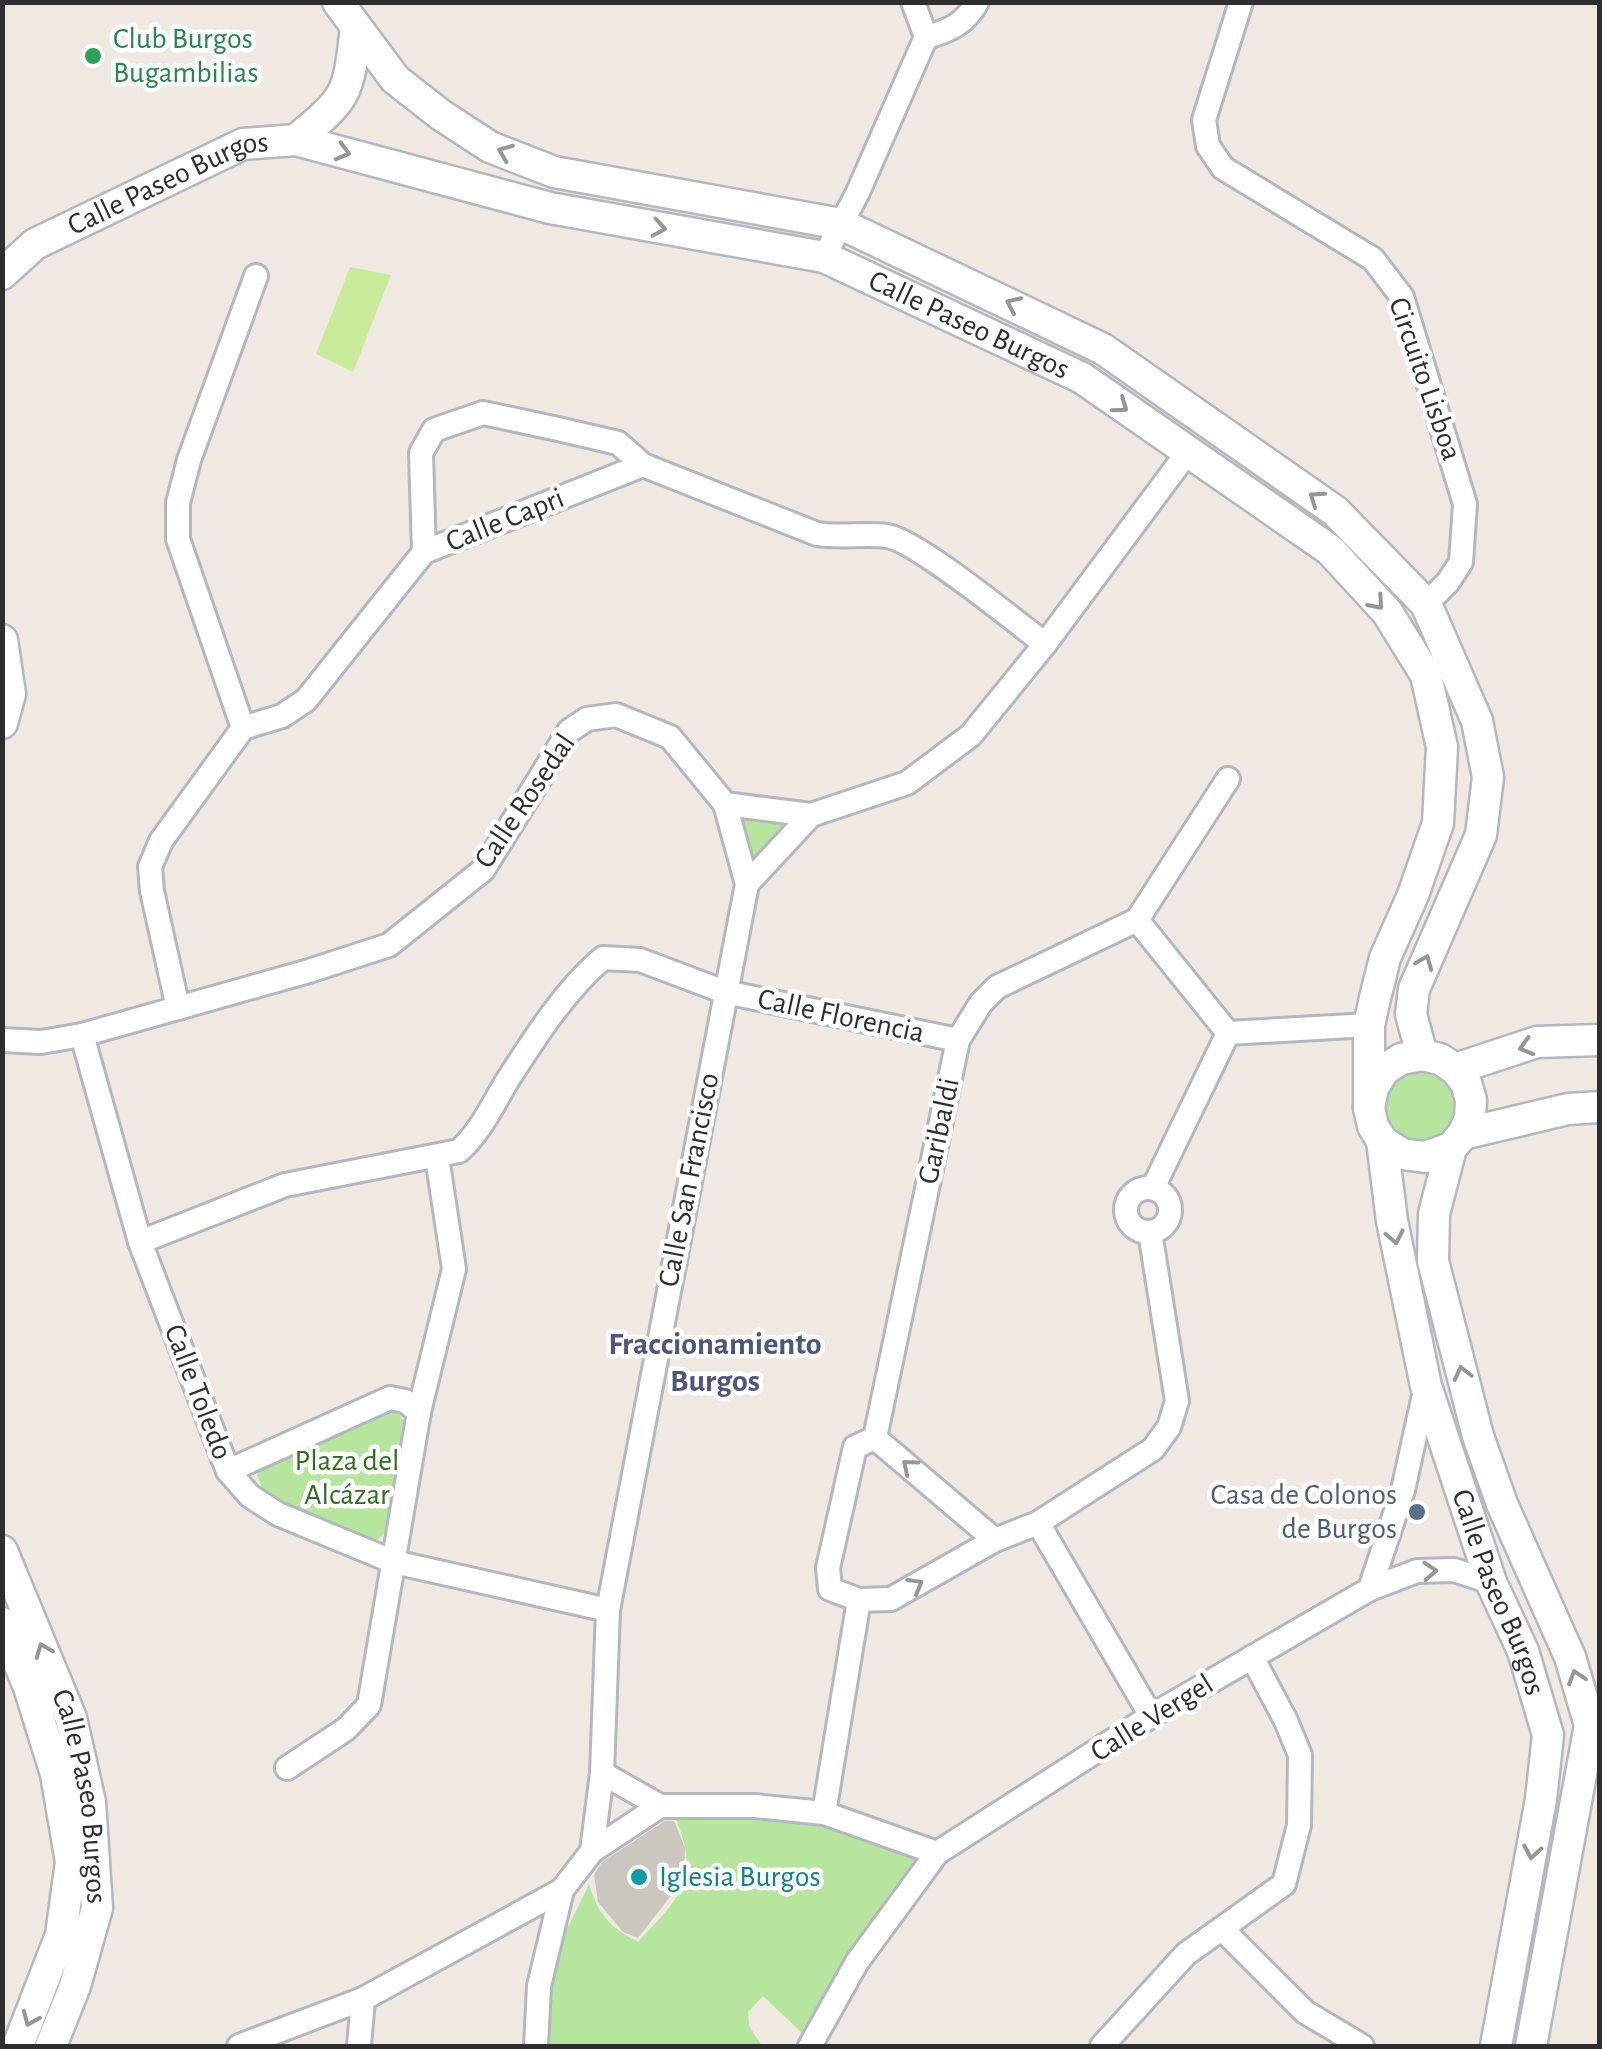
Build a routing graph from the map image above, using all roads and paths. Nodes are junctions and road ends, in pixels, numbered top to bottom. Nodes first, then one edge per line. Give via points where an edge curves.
1 (338, 2) edge
2 (913, 2) edge
3 (976, 2) edge
4 (1242, 2) edge
5 (356, 28) junction
6 (926, 37) junction
7 (296, 140) junction
8 (554, 172) junction
9 (550, 208) junction
10 (841, 224) junction
11 (35, 244) junction
12 (2, 245) edge
13 (824, 257) junction
14 (2, 274) edge
15 (256, 276) dead end
16 (1063, 328) junction
17 (1104, 349) junction
18 (1047, 360) junction
19 (1082, 378) junction
20 (1187, 453) junction
21 (643, 466) junction
22 (424, 552) junction
23 (1426, 604) junction
24 (2, 640) edge
25 (1046, 644) junction
26 (2, 723) edge
27 (242, 728) junction
28 (1228, 779) dead end
29 (725, 804) junction
30 (810, 815) junction
31 (747, 884) junction
32 (1137, 920) junction
33 (725, 992) junction
34 (178, 1008) junction
35 (1369, 1025) junction
36 (1228, 1032) junction
37 (82, 1035) junction
38 (2, 1040) edge
39 (958, 1040) junction
40 (1600, 1040) edge
41 (1422, 1056) junction
42 (1455, 1069) junction
43 (1600, 1107) edge
44 (1369, 1108) junction
45 (1382, 1141) junction
46 (1457, 1141) junction
47 (437, 1158) junction
48 (1154, 1188) junction
49 (1150, 1232) junction
50 (140, 1242) junction
51 (1426, 1386) junction
52 (419, 1412) junction
53 (875, 1438) junction
54 (228, 1471) junction
55 (1038, 1523) junction
56 (995, 1540) junction
57 (394, 1562) junction
58 (5, 1563) edge
59 (1491, 1582) junction
60 (1370, 1589) junction
61 (859, 1600) junction
62 (1546, 1600) junction
63 (608, 1610) junction
64 (1508, 1616) junction
65 (2, 1623) edge
66 (1561, 1635) junction
67 (1523, 1651) junction
68 (1252, 1657) junction
69 (1152, 1716) junction
70 (1595, 1724) edge
71 (1545, 1764) junction
72 (287, 1768) dead end
73 (1582, 1768) junction
74 (602, 1773) junction
75 (1542, 1800) junction
76 (1576, 1805) junction
77 (660, 1806) junction
78 (824, 1813) junction
79 (592, 1851) junction
80 (937, 1853) junction
81 (562, 1890) junction
82 (1222, 1929) junction
83 (74, 1941) junction
84 (62, 1978) junction
85 (363, 1999) junction
86 (18, 2046) edge
87 (50, 2046) edge
88 (239, 2046) edge
89 (360, 2046) edge
90 (536, 2046) edge
91 (810, 2046) edge
92 (1102, 2046) edge
93 (1362, 2046) edge
94 (1496, 2046) edge
95 (1532, 2046) edge

1 - 5 street, Calle Paseo Burgos
2 - 6 street
3 - 6 street via 951,31
4 - 23 street, Circuito Lisboa via 1204,120 1208,146 1224,168 1374,259 1402,296 1465,504 1461,562
5 - 7 street via 344,98
8 -> 5 street, Calle Paseo Burgos via 490,147 441,115 395,79
6 - 10 street
7 -> 9 street, Calle Paseo Burgos
7 - 11 street, Calle Paseo Burgos via 243,144
8 - 9 street
8 - 10 street, Calle Paseo Burgos
9 -> 13 street, Calle Paseo Burgos
10 - 13 street
16 -> 10 street, Calle Paseo Burgos
11 - 12 street
11 - 14 street, Calle Paseo Burgos
13 - 18 street, Calle Paseo Burgos
15 - 27 street via 178,503 178,539
16 - 17 street, Calle Paseo Burgos
16 - 18 street via 1063,349
17 - 19 street via 1087,359
23 -> 17 street, Calle Paseo Burgos via 1335,511
18 - 19 street, Calle Paseo Burgos
19 -> 20 street, Calle Paseo Burgos
20 - 25 street
20 -> 35 street, Calle Paseo Burgos via 1330,550 1387,612 1426,675 1442,747 1438,823 1384,958
21 - 22 street, Calle Capri
21 - 22 street via 618,443 483,414 434,430 421,452
21 - 25 street via 818,534 889,536
22 - 27 street, Calle Capri via 306,700 282,716
41 -> 23 street, Calle Paseo Burgos via 1411,1014 1414,988 1481,835 1488,777 1477,721
24 - 26 street via 10,694
25 - 30 street via 970,735 907,782
27 - 34 street via 150,867
28 - 32 street
29 - 30 street
29 - 31 street, Calle San Francisco
29 - 34 street, Calle Rosedal via 670,737 616,715 587,719 569,730 483,870 389,945
30 - 31 street
31 - 33 street, Calle San Francisco
32 - 36 street
32 - 39 street, Garibaldi via 998,988
33 - 39 street, Calle Florencia
33 - 47 street, Calle Florencia via 640,960 603,958 582,975 474,1138
33 - 63 street, Calle San Francisco
34 - 37 street, Calle Rosedal
35 - 36 street
35 - 44 street, Calle Paseo Burgos
36 - 48 street
37 - 38 street, Calle Rosedal
37 - 50 street, Calle Toledo
39 - 53 street, Garibaldi
40 -> 42 street via 1537,1042
41 - 42 street
41 - 44 street via 1384,1070
42 - 46 street via 1471,1100
43 - 46 street via 1568,1109
44 - 45 street
45 - 46 street via 1402,1154 1425,1157
45 -> 51 street, Calle Paseo Burgos
62 -> 46 street, Calle Paseo Burgos via 1478,1436 1434,1261 1434,1214
47 - 50 street via 285,1184
47 - 52 street via 454,1268
48 - 49 street via 1170,1212 1164,1226
48 - 49 street via 1138,1190 1126,1208 1130,1224
49 - 55 street via 1177,1401 1168,1427 1153,1449
50 - 54 street, Calle Toledo
51 - 59 street, Calle Paseo Burgos
51 - 60 street via 1403,1490
52 - 54 street via 390,1398
52 - 57 street
56 -> 53 street
53 - 61 street via 854,1447 828,1568 830,1589
54 - 57 street, Calle Toledo via 278,1514
55 - 56 street
55 - 69 street
61 -> 56 street via 891,1600
57 - 63 street, Calle Toledo
57 - 72 street via 369,1705 346,1729
83 -> 58 street, Calle Paseo Burgos via 97,1908 90,1802 70,1718
60 -> 59 street, Calle Vergel via 1418,1571 1454,1570
59 - 64 street, Calle Paseo Burgos
60 - 68 street, Calle Vergel
61 - 78 street
62 - 64 street
62 - 66 street, Calle Paseo Burgos
63 - 74 street, Calle San Francisco
64 - 67 street, Calle Paseo Burgos
65 - 83 street, Calle Paseo Burgos via 56,1774 71,1862
66 - 67 street
70 -> 66 street, Calle Paseo Burgos
67 - 71 street, Calle Paseo Burgos via 1548,1735
68 - 69 street, Calle Vergel
68 - 82 street via 1300,1755 1299,1825 1284,1884
69 - 80 street, Calle Vergel
70 - 73 street, Calle Paseo Burgos
71 - 73 street
71 - 75 street, Calle Paseo Burgos
73 - 76 street, Calle Paseo Burgos
74 - 77 street
74 - 79 street, Calle San Francisco
75 - 76 street
75 -> 94 street, Calle Paseo Burgos
76 - 95 street, Calle Paseo Burgos
77 - 78 street
77 - 79 street
78 - 80 street
79 - 81 street
80 - 91 street via 858,1962
81 - 85 street
81 - 90 street via 539,1986
82 - 92 street via 1186,1954
82 - 93 street via 1306,2012
83 - 84 street, Calle Paseo Burgos
84 -> 86 street, Calle Paseo Burgos
84 - 87 street, Calle Paseo Burgos
85 - 88 street
85 - 89 street

